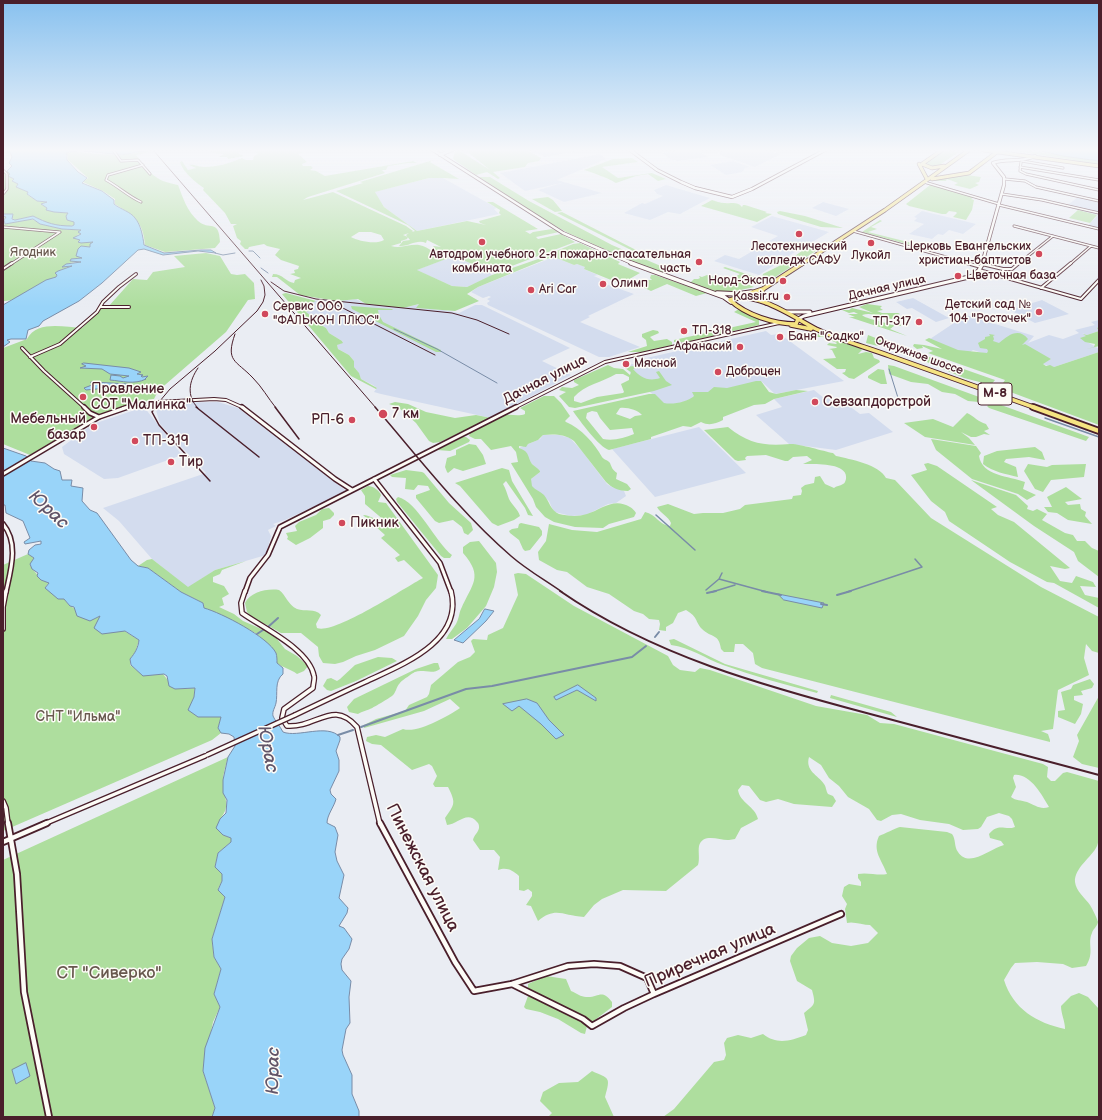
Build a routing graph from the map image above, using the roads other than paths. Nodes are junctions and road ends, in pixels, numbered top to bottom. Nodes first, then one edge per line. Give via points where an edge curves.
1 (515, 202) edge
2 (897, 202) edge
3 (993, 202) edge
4 (1052, 202) edge
5 (999, 204) junction
6 (1099, 213) edge
7 (1014, 226) dead end
8 (3, 227) edge
9 (1099, 229) edge
10 (853, 231) junction
11 (1053, 236) junction
12 (1091, 246) junction
13 (1099, 248) edge
14 (981, 265) junction
15 (3, 269) edge
16 (1003, 269) junction
17 (979, 270) junction
18 (1003, 273) dead end
19 (136, 274) dead end
20 (1099, 280) edge
21 (1041, 288) junction
22 (763, 289) junction
23 (711, 292) junction
24 (740, 297) junction
25 (731, 302) junction
26 (769, 305) junction
27 (101, 307) junction
28 (129, 307) dead end
29 (828, 311) junction
30 (787, 312) junction
31 (763, 318) junction
32 (798, 319) junction
33 (781, 323) junction
34 (788, 324) junction
35 (760, 326) junction
36 (823, 332) junction
37 (22, 348) dead end
38 (30, 357) junction
39 (99, 417) junction
40 (1099, 431) edge
41 (3, 474) edge
42 (374, 480) junction
43 (352, 490) junction
44 (3, 524) edge
45 (3, 629) edge
46 (357, 727) joint
47 (3, 801) edge
48 (12, 838) junction
49 (3, 842) edge
50 (841, 914) dead end
51 (512, 984) junction
52 (654, 994) junction
53 (49, 1117) edge

1 - 23 main road, Окружное шоссе via 563,233 604,252
2 - 10 main road
3 - 5 street
4 - 6 street
5 - 9 street
5 - 14 street, Дачная улица
7 - 11 street
8 - 15 street via 60,232
10 - 14 street
10 - 22 main road
11 - 12 street
11 - 16 street via 1012,269
12 - 13 street
12 - 21 street
14 - 16 street
14 - 17 street, Дачная улица
16 - 18 street
17 - 21 street
17 - 29 street, Дачная улица via 973,276 955,281
19 - 27 street via 103,302
20 - 21 street via 1081,299
22 - 23 main road via 738,294
22 - 24 main road
22 - 26 main road via 761,296
23 - 24 main road, Окружное шоссе
23 - 25 main road, Окружное шоссе
24 - 25 main road via 731,299
24 - 26 main road, Окружное шоссе / М-8
25 - 31 main road, Окружное шоссе / М-8
26 - 30 main road, Окружное шоссе / М-8
27 - 28 street
27 - 38 street via 60,344
29 - 30 street, Дачная улица
29 - 32 street, Дачная улица
30 - 32 main road, Окружное шоссе / М-8
31 - 33 main road, Окружное шоссе / М-8
31 - 35 street via 764,323
32 - 34 main road via 796,324
32 - 36 main road, Окружное шоссе / М-8
33 - 34 main road, Окружное шоссе / М-8
33 - 35 street, Дачная улица
34 - 36 main road, Окружное шоссе / М-8
35 - 42 street, Дачная улица via 605,362
36 - 40 main road, Окружное шоссе / М-8
37 - 38 street
38 - 39 street via 90,413
39 - 41 street
39 - 43 street via 151,402 226,400 239,405 256,417
42 - 43 street, Дачная улица
42 - 48 street, bridge via 440,563 447,576 454,596 452,615 447,627 432,645 416,658 206,756
43 - 46 street, Дачная улица via 280,527 268,555 250,578 240,608 249,619 280,637 297,652 310,664 314,674 313,688 284,709 282,718 287,726 302,727 334,714 342,714 352,719
44 - 45 street via 12,541 10,573 3,608
46 - 51 street, Пинежская улица via 381,826 455,962 474,991
47 - 48 street via 8,810 6,819
48 - 49 street
48 - 53 street via 18,881 24,992
50 - 52 street, Приречная улица
51 - 52 street via 568,966 594,964 620,966 647,978
51 - 52 street, Приречная улица via 592,1026

